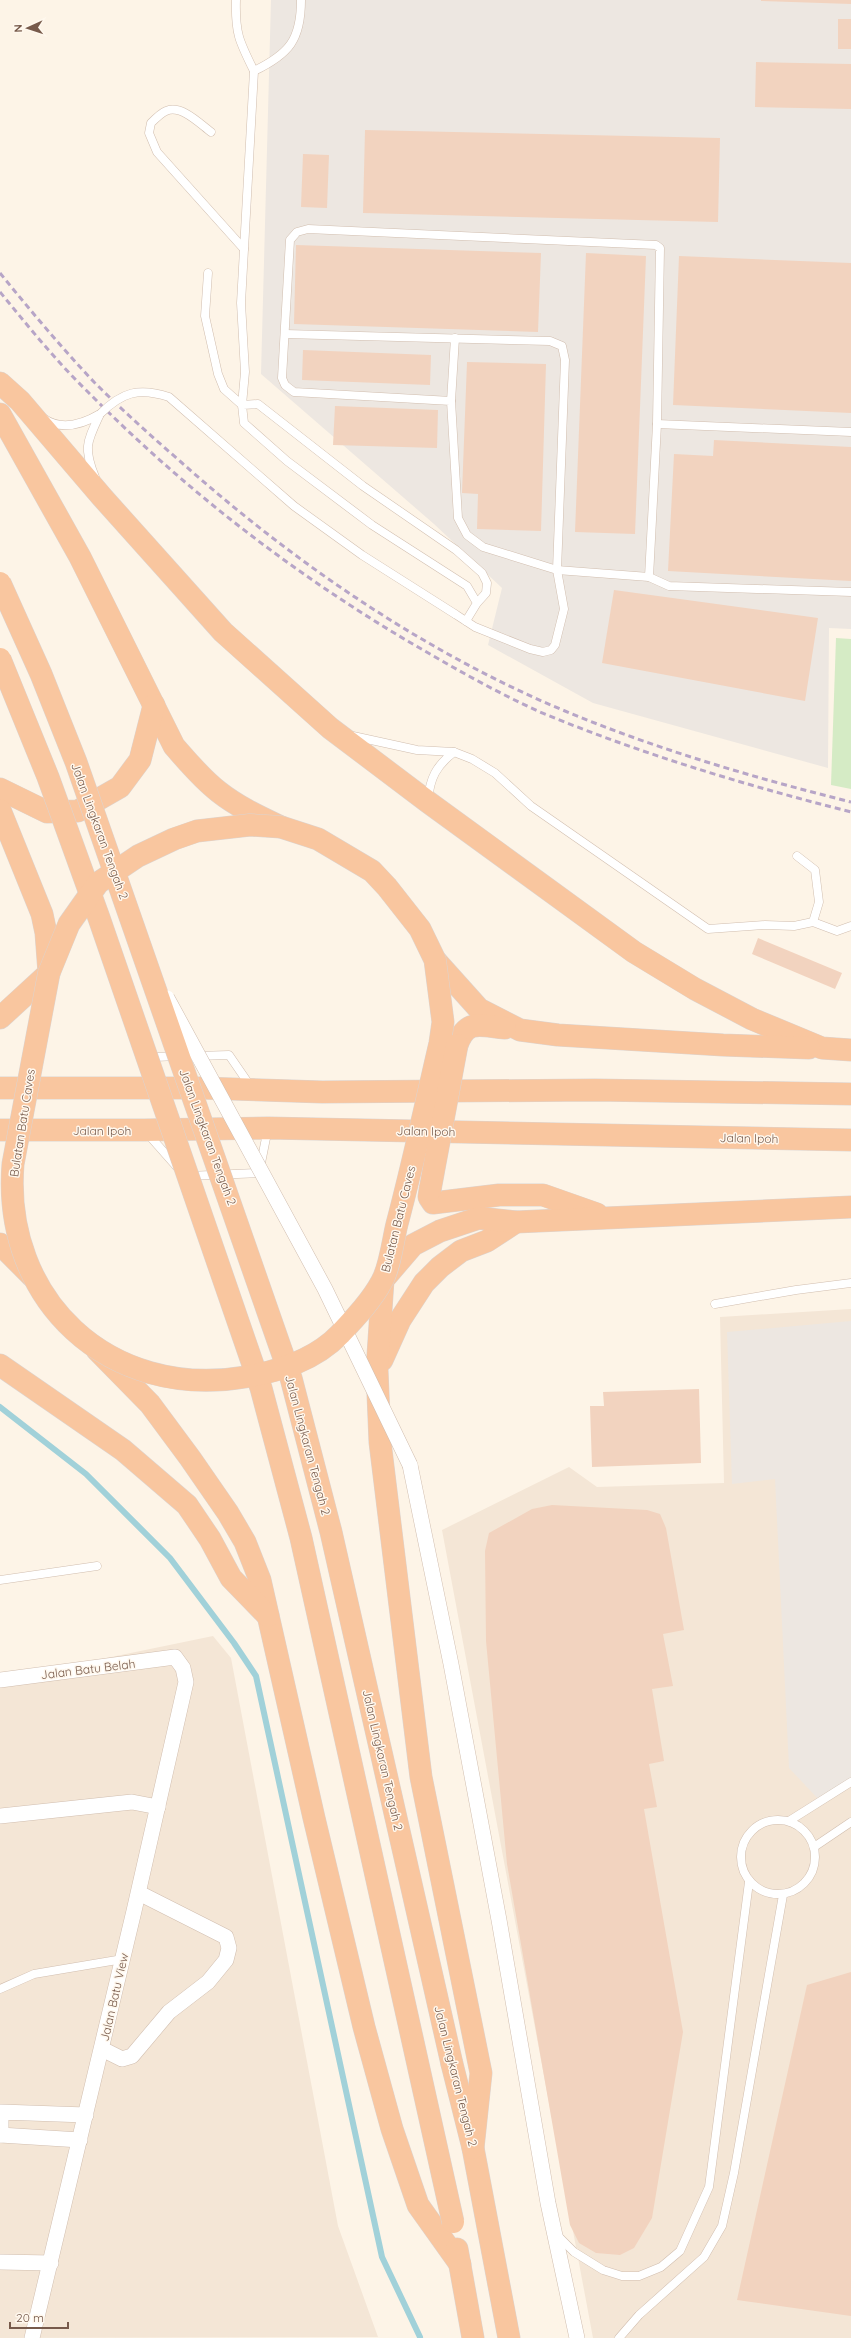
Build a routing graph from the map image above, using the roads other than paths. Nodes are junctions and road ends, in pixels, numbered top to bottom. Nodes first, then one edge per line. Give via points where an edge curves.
1 (236, 0) edge
2 (301, 0) edge
3 (254, 71) junction
4 (211, 132) dead end
5 (244, 249) junction
6 (208, 273) dead end
7 (285, 334) junction
8 (455, 338) junction
9 (0, 383) edge
10 (20, 401) junction
11 (452, 401) junction
12 (242, 405) junction
13 (0, 414) edge
14 (100, 414) junction
15 (657, 424) junction
16 (851, 432) edge
17 (102, 497) junction
18 (557, 570) junction
19 (649, 577) junction
20 (0, 583) edge
21 (851, 592) edge
22 (477, 603) junction
23 (466, 621) junction
24 (0, 659) edge
25 (154, 706) junction
26 (330, 728) junction
27 (454, 752) junction
28 (0, 789) edge
29 (428, 802) junction
30 (0, 810) edge
31 (281, 827) junction
32 (797, 856) dead end
33 (813, 922) junction
34 (851, 926) edge
35 (435, 960) junction
36 (148, 963) junction
37 (49, 973) junction
38 (0, 1018) edge
39 (520, 1030) junction
40 (822, 1048) junction
41 (851, 1050) edge
42 (141, 1082) junction
43 (0, 1088) edge
44 (252, 1090) junction
45 (851, 1094) edge
46 (268, 1128) junction
47 (0, 1130) edge
48 (144, 1130) junction
49 (851, 1140) edge
50 (851, 1207) edge
51 (610, 1218) junction
52 (516, 1222) junction
53 (0, 1244) edge
54 (32, 1276) junction
55 (383, 1280) junction
56 (851, 1283) edge
57 (716, 1304) dead end
58 (90, 1343) junction
59 (0, 1366) edge
60 (377, 1370) junction
61 (97, 1566) dead end
62 (0, 1580) edge
63 (269, 1617) junction
64 (175, 1657) joint
65 (0, 1680) edge
66 (851, 1782) edge
67 (158, 1807) junction
68 (0, 1816) edge
69 (789, 1822) junction
70 (851, 1822) edge
71 (814, 1847) junction
72 (749, 1882) junction
73 (139, 1893) junction
74 (783, 1894) junction
75 (123, 1959) junction
76 (0, 1989) edge
77 (102, 2049) junction
78 (86, 2115) junction
79 (1, 2135) edge
80 (80, 2140) junction
81 (473, 2148) junction
82 (555, 2233) junction
83 (0, 2262) edge
84 (51, 2263) junction
85 (460, 2264) junction
86 (32, 2338) edge
87 (473, 2338) edge
88 (509, 2338) edge
89 (577, 2338) edge
90 (619, 2338) edge

1 - 3 lane via 236,28
2 - 3 lane via 296,39 276,60
3 - 5 lane
4 - 5 lane via 190,116 177,110 166,110 151,123 149,133 158,152
5 - 12 lane via 241,303 245,372
6 - 12 lane via 205,316 218,374 224,389
7 - 8 lane
7 - 11 lane via 282,378 285,385 294,392
7 - 15 lane via 290,240 297,232 308,229 656,245 662,251
8 - 11 lane
8 - 18 lane via 550,341 562,346 565,360
9 - 10 highway
10 - 14 lane via 47,421 64,425 76,425
10 - 17 highway
11 - 18 lane via 458,518 467,535 483,547
12 - 22 lane via 244,423 287,461 372,525 467,586
12 - 22 lane via 258,404 363,486 456,550 482,573 486,583 486,593
13 - 25 highway via 80,557
14 - 17 lane via 87,443 88,461
14 - 23 lane, bridge via 114,400 127,394 140,391 169,397 294,506 362,555
15 - 16 lane
15 - 19 lane
17 - 26 highway via 223,632
18 - 19 lane
18 - 23 lane via 564,609 555,645 551,650 543,652 530,649 490,634
19 - 21 lane via 669,586
20 - 36 highway, Jalan Lingkaran Tengah 2, bridge via 41,674 76,762
22 - 23 lane
24 - 85 highway, bridge via 48,777 99,918 261,1388 301,1538 453,2222
25 - 28 highway via 140,760 120,787 78,811 47,812
25 - 31 highway via 174,746 219,793 249,812
26 - 27 lane via 359,739 417,750
26 - 29 highway
27 - 29 lane via 440,763 433,774
27 - 33 lane via 495,773 531,806 708,929 765,925 794,926
29 - 40 highway via 634,952 695,989 745,1015
30 - 37 highway via 42,914
31 - 35 highway, Bulatan Batu Caves, bridge via 318,839 372,871 388,887 420,929
31 - 37 highway, Bulatan Batu Caves, bridge via 250,825 197,831 138,856 98,883 69,924
32 - 33 lane via 815,870 819,902
33 - 34 lane via 837,931
35 - 39 highway via 479,1009
35 - 55 highway, Bulatan Batu Caves, bridge via 443,1022 440,1043 408,1185
36 - 81 highway, Jalan Lingkaran Tengah 2, bridge via 292,1378 331,1532
36 - 82 street, bridge via 325,1289 410,1465 451,1664
37 - 38 highway
37 - 54 highway, Bulatan Batu Caves, bridge via 13,1164 11,1191 18,1232
39 - 40 highway via 558,1036
39 - 51 highway, bridge via 470,1026 464,1030 458,1045 429,1197 433,1203 499,1195 544,1195
40 - 41 highway
42 - 43 highway
42 - 44 highway
42 - 44 lane via 155,1057 229,1055
44 - 45 highway via 595,1090
46 - 48 highway, Jalan Ipoh
46 - 48 lane via 259,1173 185,1176
46 - 49 highway, Jalan Ipoh
47 - 48 highway, Jalan Ipoh
50 - 51 highway
51 - 52 highway
52 - 55 highway via 480,1218 440,1231 413,1245
52 - 60 highway via 487,1241 461,1251 424,1283 400,1320
53 - 54 highway
54 - 58 highway, Bulatan Batu Caves, bridge via 58,1314
55 - 58 highway, Bulatan Batu Caves, bridge via 339,1335 320,1351 292,1365 261,1374 231,1380 164,1378 129,1366
55 - 60 highway
56 - 57 lane
58 - 63 highway via 150,1404 228,1513 260,1580
59 - 63 highway via 122,1450 187,1505 210,1539 231,1578
60 - 81 highway via 380,1442 421,1777 481,2073
61 - 62 lane
63 - 85 highway via 362,2019 392,2129 418,2205
64 - 65 street, Jalan Batu Belah
64 - 67 street, Jalan Batu View via 183,1668 186,1682
66 - 69 lane
67 - 68 street via 132,1802
67 - 73 street, Jalan Batu View
69 - 71 lane via 800,1827 809,1836
69 - 72 lane via 766,1822 747,1836 740,1859
70 - 71 lane
71 - 74 lane via 812,1873 795,1891
72 - 74 lane via 764,1892
72 - 82 lane via 709,2187 680,2251 661,2267 640,2276 622,2276 603,2270 574,2252
73 - 75 street, Jalan Batu View
73 - 77 street via 226,1937 229,1948 226,1960 208,1982 169,2012 132,2056 122,2059
74 - 90 lane via 734,2173 722,2226 704,2257 639,2315
75 - 76 lane via 34,1974
75 - 77 street, Jalan Batu View
77 - 78 street, Jalan Batu View
78 - 79 street via 1,2112
78 - 80 street, Jalan Batu View
79 - 80 street
80 - 84 street, Jalan Batu View
81 - 88 highway, Jalan Lingkaran Tengah 2
82 - 89 street
83 - 84 street
84 - 86 street, Jalan Batu View
85 - 87 highway

